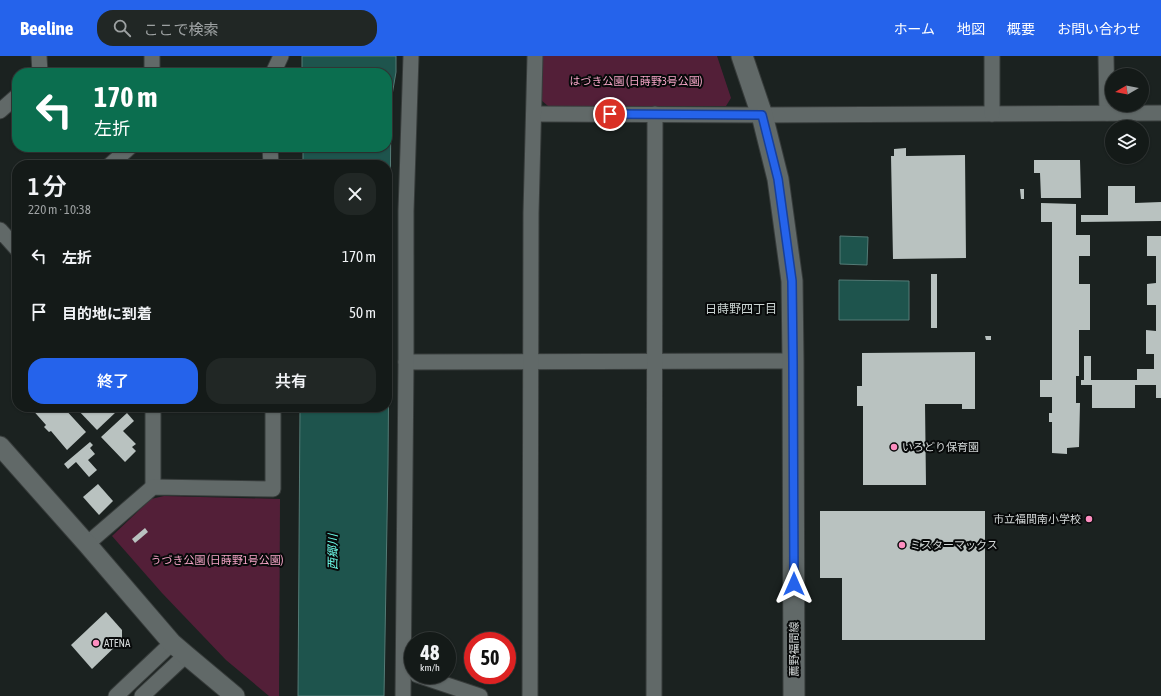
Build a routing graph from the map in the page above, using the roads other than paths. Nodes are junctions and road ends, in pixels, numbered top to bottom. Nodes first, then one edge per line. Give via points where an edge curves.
1 (40, 56) edge
2 (152, 56) edge
3 (281, 56) edge
4 (411, 56) edge
5 (535, 56) edge
6 (742, 56) edge
7 (992, 56) edge
8 (1106, 56) edge
9 (40, 68) edge
10 (152, 68) edge
11 (275, 68) edge
12 (12, 100) edge
13 (0, 111) edge
14 (1107, 113) junction
15 (1161, 113) edge
16 (534, 114) junction
17 (655, 114) junction
18 (992, 114) junction
19 (762, 115) junction
20 (124, 152) edge
21 (116, 160) edge
22 (0, 230) edge
23 (12, 243) edge
24 (406, 362) junction
25 (530, 362) junction
26 (654, 362) junction
27 (793, 362) junction
28 (153, 412) edge
29 (273, 412) edge
30 (0, 446) edge
31 (152, 487) junction
32 (87, 544) junction
33 (410, 632) edge
34 (179, 649) junction
35 (407, 684) edge
36 (444, 684) edge
37 (116, 696) edge
38 (142, 696) edge
39 (235, 696) edge
40 (403, 696) edge
41 (480, 696) edge
42 (530, 696) edge
43 (654, 696) edge
44 (794, 696) edge

1 - 9 street
2 - 10 street
3 - 11 street
4 - 24 street via 406,211
5 - 16 street
6 - 19 main road, 薦野福間線
7 - 18 street
8 - 14 street
12 - 13 street
14 - 15 street
14 - 18 street
16 - 17 street
16 - 25 street
17 - 19 street
17 - 26 street
18 - 19 street
19 - 27 main road, 薦野福間線 via 778,179 792,281
20 - 21 street
22 - 23 street
24 - 25 street
24 - 33 street
25 - 26 street
25 - 42 street
26 - 27 street
26 - 43 street
27 - 44 main road, 薦野福間線
28 - 31 street
29 - 31 street via 273,489
30 - 32 street
31 - 32 street
32 - 34 street
34 - 37 street
34 - 38 street
34 - 39 street
35 - 40 street
36 - 41 street

